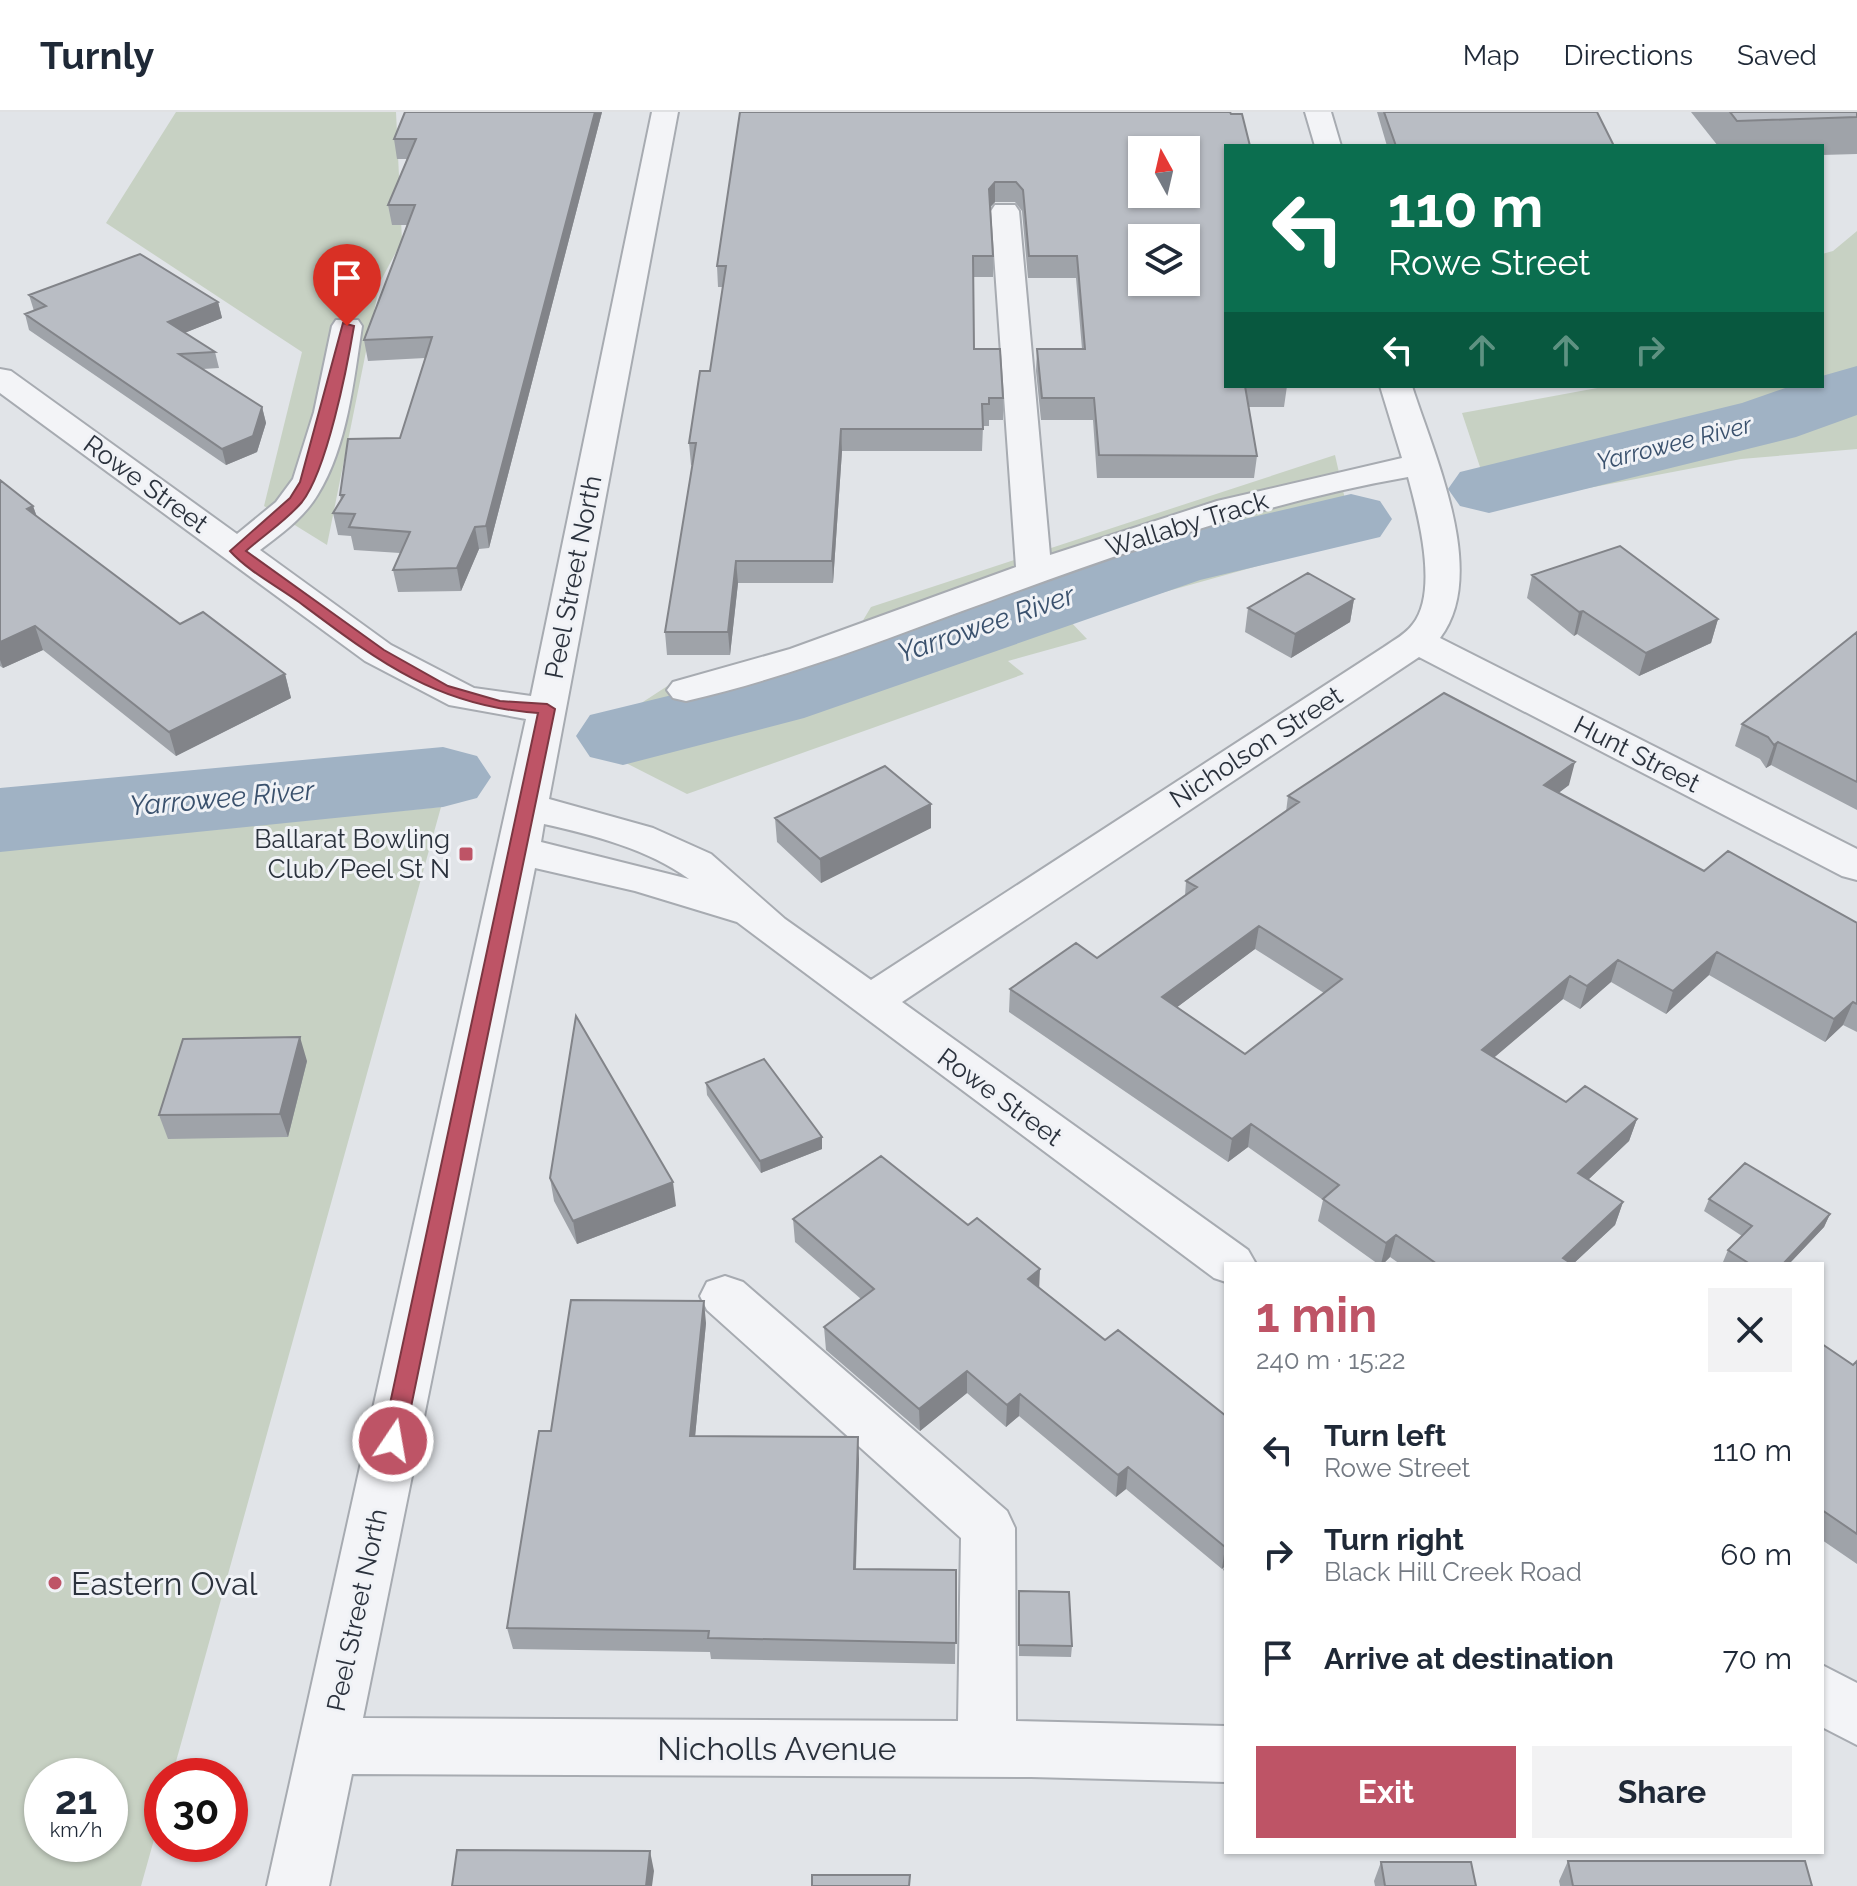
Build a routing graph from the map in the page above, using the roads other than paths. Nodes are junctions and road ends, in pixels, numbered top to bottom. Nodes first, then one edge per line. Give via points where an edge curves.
1 (665, 112) edge
2 (1318, 112) edge
3 (1327, 144) edge
4 (1005, 211) edge
5 (347, 326) dead end
6 (0, 378) edge
7 (1397, 388) edge
8 (1421, 472) junction
9 (237, 551) junction
10 (1034, 573) junction
11 (1417, 641) junction
12 (686, 690) dead end
13 (533, 776) junction
14 (1857, 866) edge
15 (870, 1002) junction
16 (1228, 1262) edge
17 (725, 1296) dead end
18 (1824, 1693) edge
19 (1857, 1718) edge
20 (328, 1746) junction
21 (987, 1750) junction
22 (1224, 1754) edge
23 (298, 1886) edge

1 - 13 street, Peel Street North
2 - 3 street
4 - 10 street
5 - 9 street via 307,482 296,500
6 - 9 street, Rowe Street
7 - 8 street, Nicholson Street
8 - 10 street, Wallaby Track via 1347,475
8 - 11 street, Nicholson Street via 1443,548 1444,586 1436,617
9 - 13 street, Rowe Street via 378,653 443,689 499,705
10 - 12 street, Wallaby Track via 751,676
11 - 14 street, Hunt Street
11 - 15 street, Nicholson Street
13 - 15 street, Rowe Street via 684,891 770,929
13 - 20 street, Peel Street North
15 - 16 street, Rowe Street
17 - 21 street via 988,1528
18 - 19 street
20 - 21 street, Nicholls Avenue
20 - 23 street, Peel Street North
21 - 22 street, Nicholls Avenue

